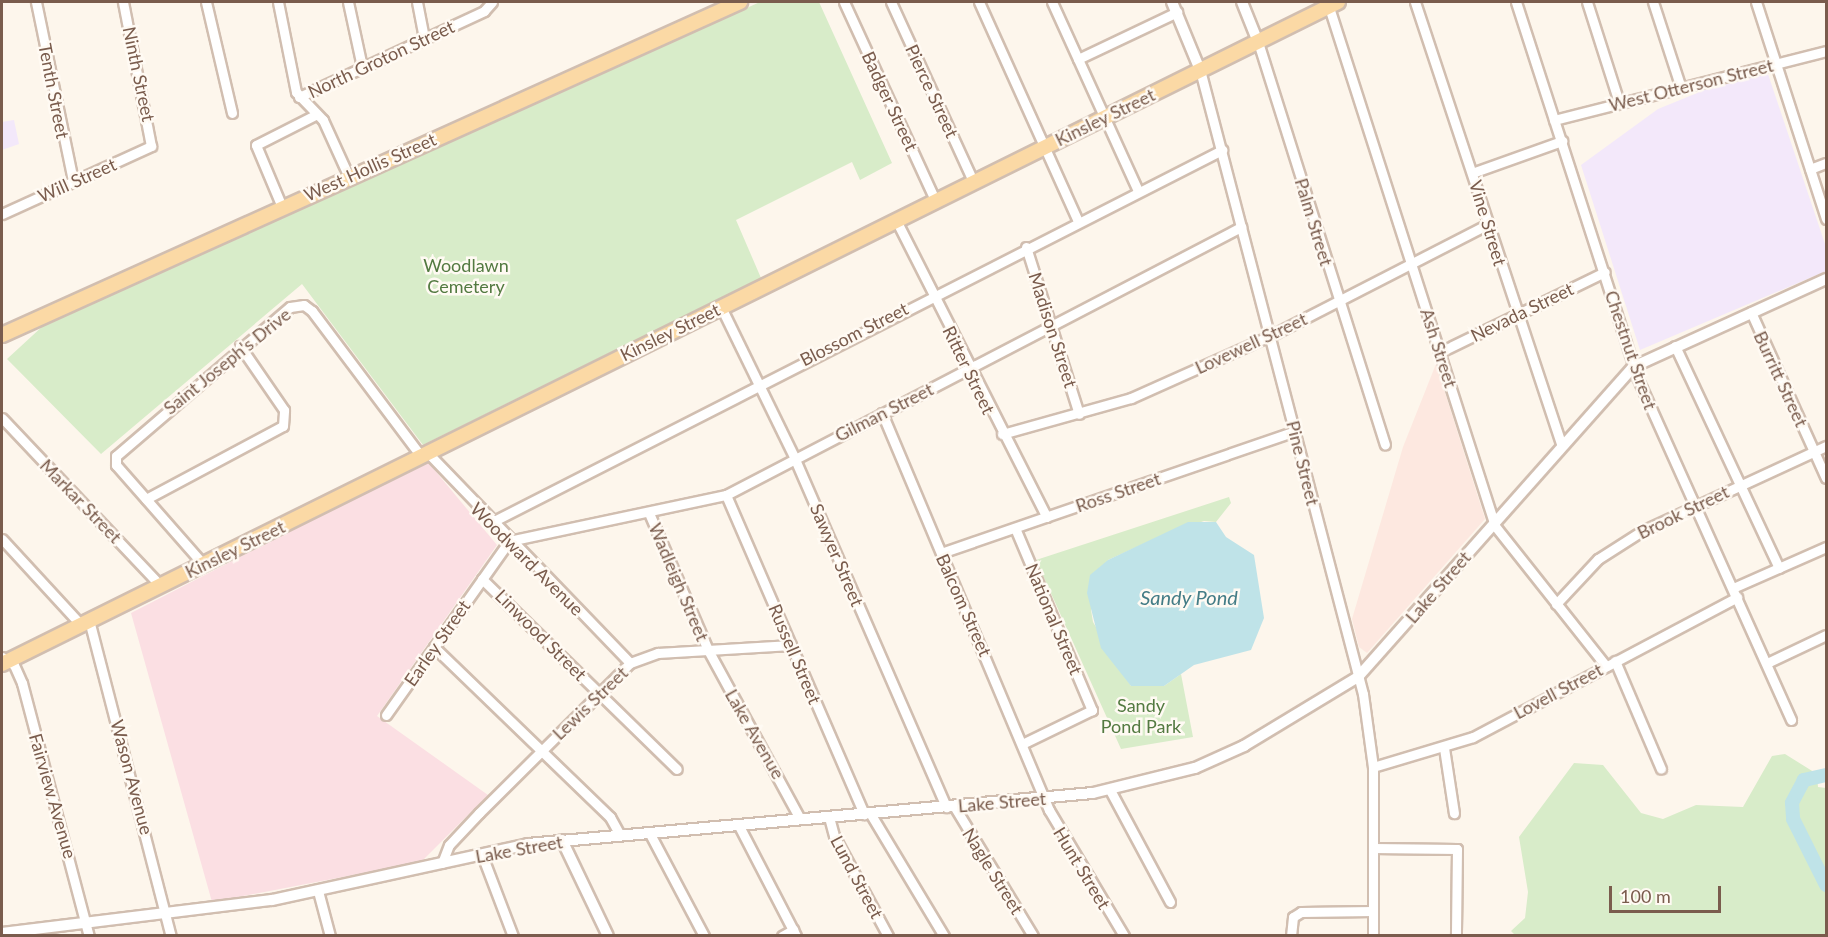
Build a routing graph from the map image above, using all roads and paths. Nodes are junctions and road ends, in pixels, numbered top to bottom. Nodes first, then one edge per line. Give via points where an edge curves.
1 (36, 2) edge
2 (123, 2) edge
3 (206, 2) edge
4 (278, 2) edge
5 (348, 2) edge
6 (417, 2) edge
7 (740, 2) edge
8 (844, 2) edge
9 (891, 2) edge
10 (979, 2) edge
11 (1052, 2) edge
12 (1172, 2) edge
13 (1242, 2) edge
14 (1415, 2) edge
15 (1516, 2) edge
16 (1587, 2) edge
17 (1653, 2) edge
18 (1756, 2) edge
19 (489, 3) edge
20 (1331, 3) edge
21 (1177, 12) junction
22 (424, 38) junction
23 (1258, 42) junction
24 (1827, 51) edge
25 (1078, 59) junction
26 (1776, 64) junction
27 (362, 67) junction
28 (1200, 70) junction
29 (1681, 88) junction
30 (299, 97) junction
31 (1619, 102) junction
32 (232, 113) dead end
33 (317, 114) junction
34 (1105, 116) junction
35 (1554, 120) junction
36 (1562, 141) junction
37 (151, 146) joint
38 (1045, 147) junction
39 (1222, 150) junction
40 (1827, 163) edge
41 (1810, 169) junction
42 (1472, 173) junction
43 (349, 177) junction
44 (73, 181) junction
45 (973, 181) junction
46 (1137, 191) junction
47 (935, 200) junction
48 (282, 207) junction
49 (2, 212) edge
50 (1827, 219) edge
51 (896, 220) junction
52 (1078, 221) junction
53 (1488, 224) junction
54 (1241, 227) junction
55 (1026, 247) junction
56 (1412, 264) junction
57 (1605, 272) junction
58 (1826, 279) edge
59 (932, 295) junction
60 (1339, 301) junction
61 (721, 307) junction
62 (1750, 312) junction
63 (1517, 316) junction
64 (1052, 325) junction
65 (2, 335) edge
66 (1270, 336) junction
67 (240, 346) junction
68 (1675, 346) junction
69 (1440, 352) junction
70 (1633, 367) junction
71 (969, 369) junction
72 (758, 383) junction
73 (882, 413) junction
74 (1079, 414) junction
75 (2, 418) edge
76 (1295, 431) junction
77 (1002, 434) junction
78 (1561, 443) junction
79 (1385, 444) dead end
80 (1827, 446) edge
81 (1815, 452) junction
82 (424, 454) junction
83 (794, 457) junction
84 (1827, 478) edge
85 (1739, 485) junction
86 (726, 495) junction
87 (146, 499) junction
88 (1695, 505) junction
89 (649, 513) junction
90 (1047, 517) junction
91 (1494, 521) junction
92 (490, 523) junction
93 (1015, 528) junction
94 (2, 539) edge
95 (509, 541) junction
96 (1827, 547) edge
97 (941, 553) junction
98 (203, 564) junction
99 (1779, 568) junction
100 (482, 579) junction
101 (160, 585) junction
102 (1735, 592) junction
103 (1556, 604) junction
104 (85, 622) junction
105 (1827, 634) edge
106 (792, 645) junction
107 (434, 647) junction
108 (708, 650) junction
109 (4, 660) edge
110 (1615, 661) junction
111 (630, 663) junction
112 (1767, 663) junction
113 (1606, 666) junction
114 (1358, 677) junction
115 (598, 692) junction
116 (387, 715) dead end
117 (1791, 720) dead end
118 (1024, 743) junction
119 (1444, 748) junction
120 (541, 750) junction
121 (1373, 767) junction
122 (676, 769) dead end
123 (1661, 769) dead end
124 (1110, 790) junction
125 (1045, 798) junction
126 (950, 806) junction
127 (1454, 813) dead end
128 (867, 814) junction
129 (829, 816) junction
130 (800, 819) junction
131 (738, 824) junction
132 (649, 832) junction
133 (620, 834) junction
134 (562, 840) junction
135 (1373, 848) junction
136 (482, 855) junction
137 (442, 863) junction
138 (318, 891) junction
139 (1170, 902) dead end
140 (1373, 910) junction
141 (168, 914) junction
142 (87, 923) junction
143 (2, 929) edge
144 (794, 933) edge
145 (89, 936) edge
146 (171, 936) edge
147 (330, 936) edge
148 (513, 936) edge
149 (608, 936) edge
150 (704, 936) edge
151 (782, 936) edge
152 (888, 936) edge
153 (944, 936) edge
154 (1033, 936) edge
155 (1124, 936) edge
156 (1291, 936) edge
157 (1374, 936) edge
158 (1456, 936) edge

1 - 44 street, Tenth Street
2 - 37 street, Ninth Street
3 - 32 street
4 - 30 street
5 - 27 street
6 - 22 street
7 - 43 main road, West Hollis Street
8 - 47 street, Badger Street
9 - 45 street, Pierce Street
10 - 38 street
11 - 25 street
12 - 21 street, Pine Street
13 - 23 street, Palm Street
14 - 42 street, Vine Street
15 - 35 street, Chestnut Street
16 - 31 street
17 - 29 street
18 - 26 street
19 - 22 street, North Groton Street
20 - 23 main road, Kinsley Street
20 - 56 street, Ash Street
21 - 25 street
21 - 28 street, Pine Street
22 - 27 street, North Groton Street
23 - 28 main road, Kinsley Street
23 - 60 street, Palm Street
24 - 26 street, West Otterson Street
25 - 34 street
26 - 29 street, West Otterson Street
26 - 41 street
27 - 30 street, North Groton Street
28 - 34 main road, Kinsley Street
28 - 39 street, Pine Street
29 - 31 street, West Otterson Street
30 - 33 street
31 - 35 street, West Otterson Street
33 - 43 street
33 - 48 street via 256,145
34 - 38 main road, Kinsley Street
34 - 46 street
35 - 36 street, Chestnut Street
36 - 42 street
36 - 57 street, Chestnut Street
37 - 44 street, Will Street
38 - 45 main road, Kinsley Street
38 - 52 street
39 - 46 street, Blossom Street
39 - 54 street, Pine Street
40 - 41 street
41 - 50 street
42 - 53 street, Vine Street
43 - 48 main road, West Hollis Street
44 - 49 street, Will Street
45 - 47 main road, Kinsley Street
46 - 52 street, Blossom Street
47 - 51 main road, Kinsley Street
48 - 65 main road, West Hollis Street
51 - 59 street, Ritter Street
51 - 61 main road, Kinsley Street
52 - 55 street, Blossom Street
53 - 56 street, Lovewell Street
53 - 63 street, Vine Street
54 - 64 street, Gilman Street
54 - 66 street, Pine Street
55 - 59 street, Blossom Street
55 - 64 street, Madison Street
56 - 60 street, Lovewell Street
56 - 69 street, Ash Street
57 - 63 street, Nevada Street
57 - 70 street, Chestnut Street
58 - 62 street, Lake Street
59 - 71 street, Ritter Street
59 - 72 street, Blossom Street
60 - 66 street, Lovewell Street
60 - 79 street, Palm Street
61 - 72 street, Sawyer Street
61 - 82 main road, Kinsley Street
62 - 68 street, Lake Street
62 - 81 street, Burritt Street
63 - 69 street, Nevada Street
63 - 78 street, Vine Street
64 - 71 street, Gilman Street
64 - 74 street, Madison Street
66 - 74 street, Lovewell Street via 1131,398
66 - 76 street, Pine Street
67 - 82 street, Saint Joseph's Drive via 290,307 308,307
67 - 87 street, Saint Joseph's Drive via 116,456 116,465
67 - 87 street via 284,410 283,426
68 - 70 street, Lake Street
68 - 85 street
69 - 91 street, Ash Street
70 - 78 street, Lake Street
70 - 88 street, Chestnut Street
71 - 73 street, Gilman Street
71 - 77 street, Ritter Street
72 - 83 street, Sawyer Street
72 - 92 street, Blossom Street
73 - 83 street, Gilman Street
73 - 97 street, Balcom Street
74 - 77 street, Lovewell Street
75 - 101 street, Markar Street
76 - 90 street, Ross Street
76 - 114 street, Pine Street
77 - 90 street, Ritter Street
78 - 91 street, Lake Street
80 - 81 street, Brook Street
81 - 84 street, Burritt Street
81 - 85 street, Brook Street
82 - 92 street, Woodward Avenue
82 - 98 main road, Kinsley Street
83 - 86 street, Gilman Street
83 - 126 street, Sawyer Street
85 - 88 street, Brook Street
85 - 99 street
86 - 89 street, Gilman Street
86 - 106 street, Russell Street
87 - 98 street, Saint Joseph's Drive
88 - 102 street, Chestnut Street
88 - 103 street, Brook Street via 1604,554
89 - 95 street, Gilman Street
89 - 108 street, Wadleigh Street
90 - 93 street, Ross Street
91 - 103 street, Ash Street
91 - 114 street, Lake Street
92 - 95 street, Woodward Avenue
93 - 97 street, Ross Street
93 - 118 street, National Street via 1092,710
94 - 104 street
95 - 100 street, Earley Street
95 - 111 street, Woodward Avenue
96 - 99 street, Lovell Street
97 - 118 street, Balcom Street
98 - 101 main road, Kinsley Street
99 - 102 street, Lovell Street
100 - 107 street, Earley Street
100 - 115 street, Linwood Street
101 - 104 main road, Kinsley Street
102 - 110 street, Lovell Street
102 - 112 street, Chestnut Street
103 - 113 street, Ash Street
104 - 109 main road, Kinsley Street
104 - 141 street, Wason Avenue
105 - 112 street
106 - 108 street, Lewis Street
106 - 128 street, Russell Street
107 - 116 street, Earley Street
107 - 120 street
108 - 111 street, Lewis Street via 658,653
108 - 130 street, Lake Avenue
109 - 142 street, Fairview Avenue via 22,683
110 - 113 street, Lovell Street
110 - 123 street
111 - 115 street, Lewis Street
112 - 117 street, Chestnut Street
113 - 119 street, Lovell Street
114 - 121 street, Pine Street
114 - 124 street, Lake Street via 1210,762
115 - 120 street, Lewis Street
115 - 122 street, Linwood Street
118 - 125 street, Balcom Street
119 - 121 street, Lovell Street
119 - 127 street
120 - 133 street via 610,816
120 - 137 street, Lewis Street via 449,845
121 - 135 street, Pine Street
124 - 125 street, Lake Street
124 - 139 street
125 - 126 street, Lake Street
125 - 155 street, Hunt Street
126 - 128 street, Lake Street
126 - 154 street, Nagle Street
128 - 129 street, Lake Street
128 - 153 street, Russell Street
129 - 130 street, Lake Street
129 - 152 street, Lund Street via 834,836
130 - 131 street, Lake Street
131 - 132 street, Lake Street
131 - 144 street
132 - 133 street, Lake Street
132 - 150 street
133 - 134 street, Lake Street
134 - 136 street, Lake Street
134 - 149 street
135 - 140 street, Pine Street
135 - 158 street via 1457,849
136 - 137 street, Lake Street
136 - 148 street
137 - 138 street, Lake Street
138 - 141 street, Lake Street
138 - 147 street
140 - 156 street via 1301,912 1293,917
140 - 157 street, Pine Street
141 - 142 street, Lake Street
141 - 146 street, Wason Avenue
142 - 143 street, Lake Street
142 - 145 street, Fairview Avenue
144 - 151 street

